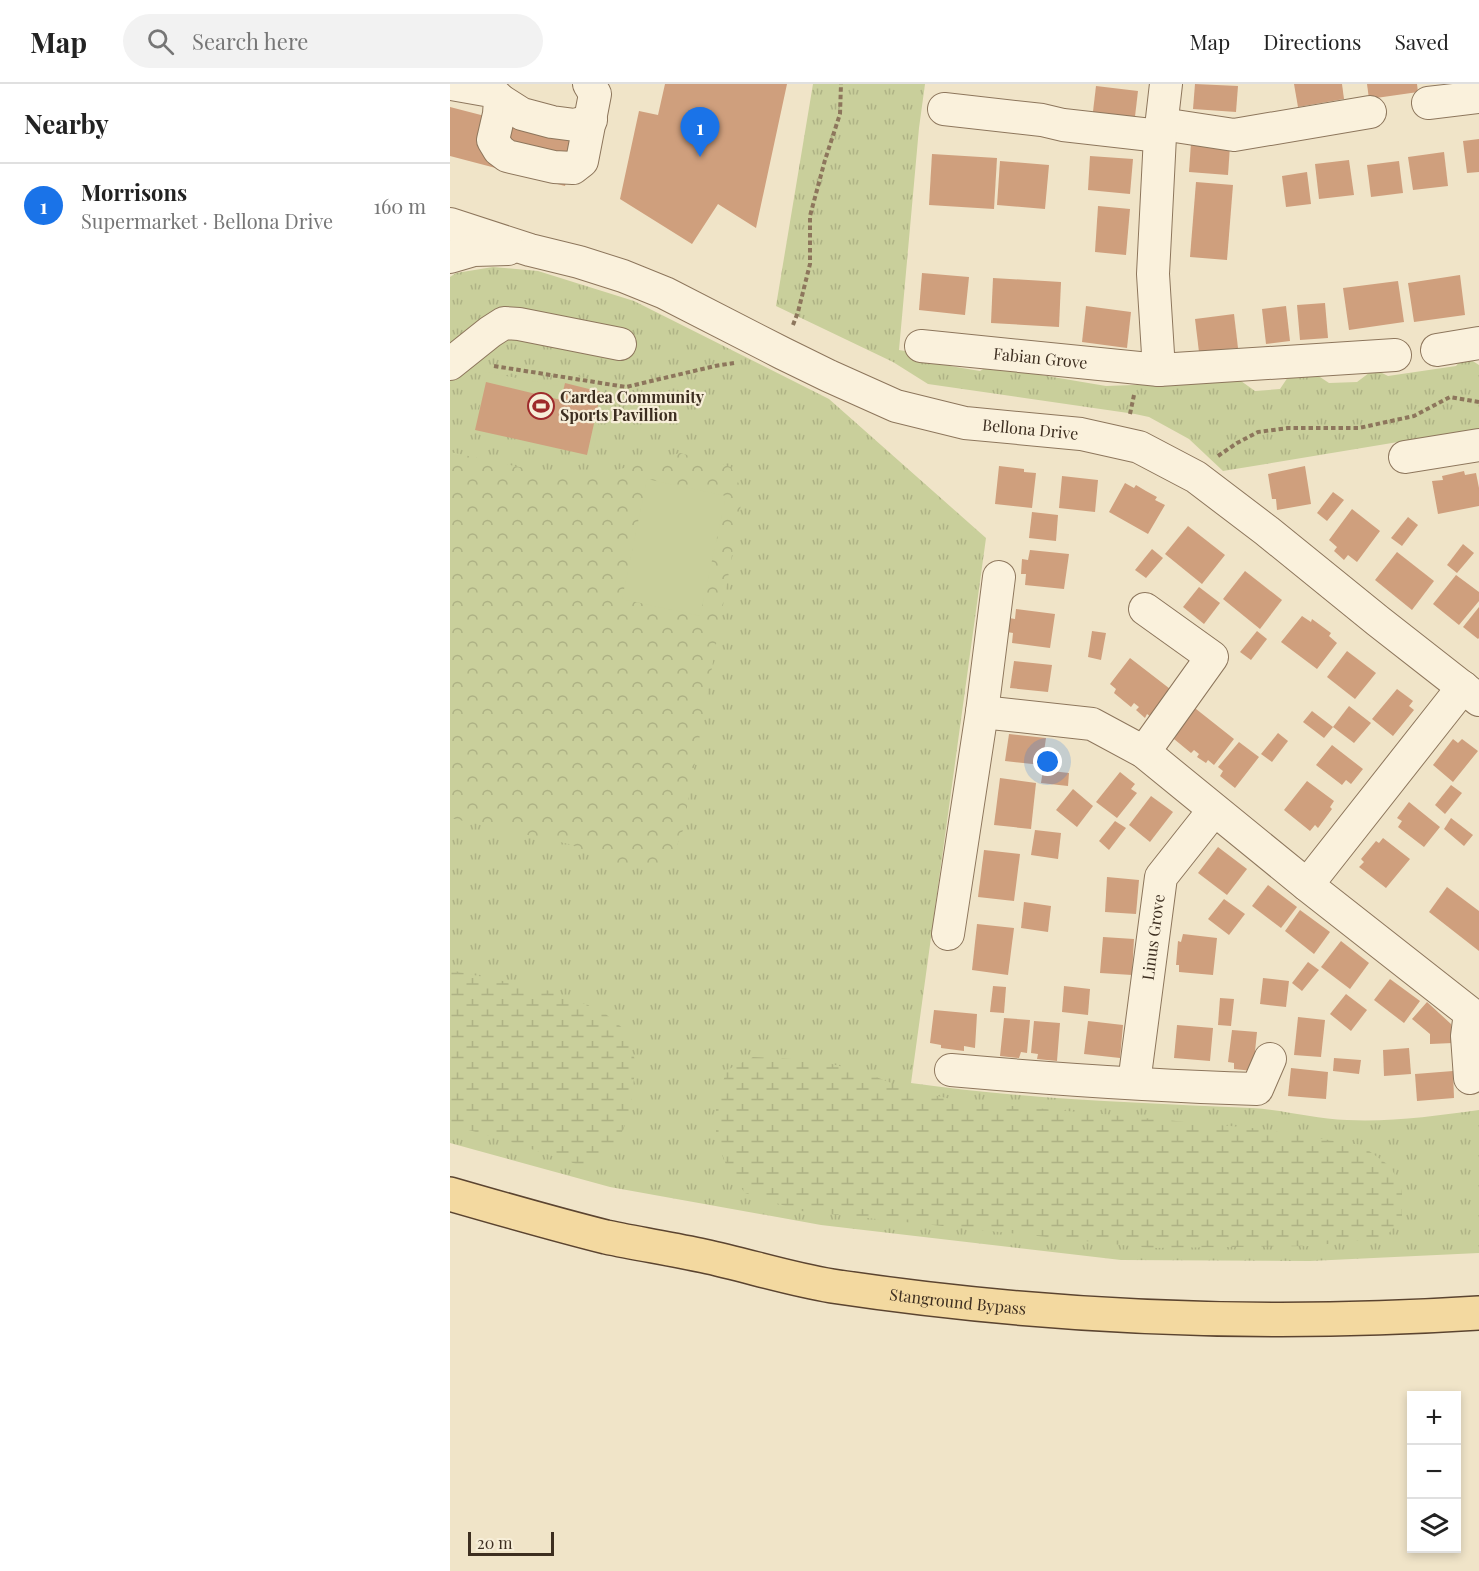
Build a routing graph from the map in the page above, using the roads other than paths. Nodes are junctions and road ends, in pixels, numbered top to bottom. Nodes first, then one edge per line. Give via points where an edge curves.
1 (451, 84) edge
2 (589, 84) edge
3 (1167, 84) edge
4 (1479, 97) edge
5 (500, 99) junction
6 (1428, 104) dead end
7 (944, 109) dead end
8 (1370, 112) dead end
9 (591, 120) junction
10 (1161, 130) junction
11 (450, 224) edge
12 (530, 250) junction
13 (450, 257) edge
14 (1479, 343) edge
15 (620, 344) dead end
16 (921, 346) dead end
17 (1437, 350) dead end
18 (1395, 355) dead end
19 (450, 364) edge
20 (1159, 370) junction
21 (1479, 445) edge
22 (1405, 458) dead end
23 (999, 577) dead end
24 (1145, 609) dead end
25 (1471, 694) edge
26 (982, 711) junction
27 (1143, 752) junction
28 (1214, 810) junction
29 (1307, 885) junction
30 (948, 934) dead end
31 (1475, 1008) edge
32 (1270, 1059) dead end
33 (951, 1070) dead end
34 (1470, 1078) dead end
35 (1134, 1083) junction
36 (450, 1194) edge
37 (1479, 1313) edge

1 - 5 street via 491,91
2 - 9 street via 595,94
3 - 10 street
4 - 6 street
5 - 9 street via 522,114 552,122 575,125
5 - 9 street via 493,140 499,150 507,156 554,167 573,168 582,161
7 - 10 street via 1063,125
8 - 10 street via 1234,135
10 - 20 street via 1153,274
11 - 12 street, Bellona Drive
12 - 13 street, Bellona Drive via 474,250
12 - 25 street, Bellona Drive via 579,262 654,289 896,406 965,423 1081,434 1139,447 1196,477
14 - 17 street
15 - 19 street via 504,323
16 - 20 street, Fabian Grove
18 - 20 street, Fabian Grove
21 - 22 street
23 - 26 street
24 - 27 street via 1212,657
25 - 29 street
26 - 27 street via 1092,723
26 - 30 street
27 - 28 street
28 - 29 street
28 - 35 street, Linus Grove via 1161,877
29 - 31 street
31 - 34 street via 1467,1036
32 - 35 street via 1257,1089
33 - 35 street
36 - 37 main road, Stanground Bypass via 608,1237 829,1285 959,1302 1086,1314 1213,1319 1354,1320

